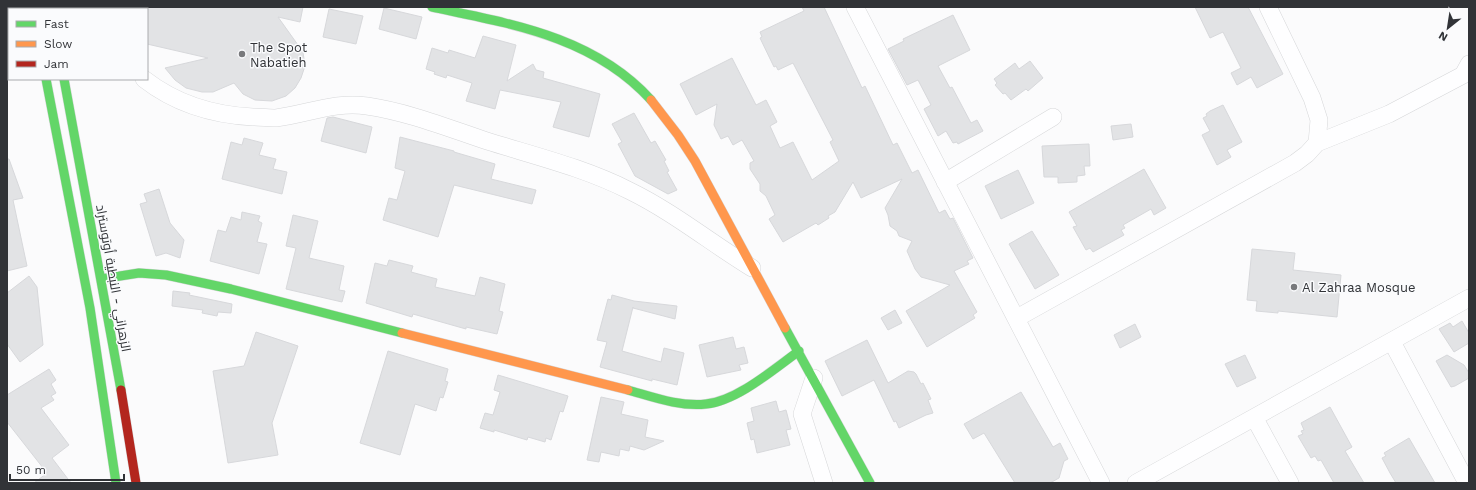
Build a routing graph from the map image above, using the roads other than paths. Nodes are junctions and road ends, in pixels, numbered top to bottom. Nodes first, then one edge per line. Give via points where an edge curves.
1 (432, 7) edge
2 (855, 7) edge
3 (1268, 7) edge
4 (1467, 74) edge
5 (46, 80) edge
6 (64, 80) edge
7 (146, 80) edge
8 (1053, 117) dead end
9 (1316, 143) junction
10 (945, 182) junction
11 (752, 268) junction
12 (101, 279) junction
13 (1469, 298) edge
14 (1016, 318) junction
15 (1392, 342) junction
16 (799, 351) junction
17 (814, 378) junction
18 (1255, 419) junction
19 (116, 483) edge
20 (136, 483) edge
21 (824, 483) edge
22 (870, 483) edge
23 (1100, 483) edge
24 (1136, 483) edge
25 (1290, 483) edge
26 (1467, 483) edge

1 - 11 main road via 518,27 565,42 593,54 622,72 650,98 688,150
2 - 10 street
3 - 9 street via 1320,120
4 - 9 street via 1389,114
5 - 19 main road via 90,308
6 - 12 main road, الزهراني - النبطية أوتوستراد
7 - 11 street via 173,98 193,107 218,113 276,118 343,105 367,106 440,126 570,167 629,190 676,216
8 - 10 street
9 - 14 street via 1295,163
10 - 14 street
11 - 16 main road
12 - 16 main road via 139,273 166,275 224,287 690,404 713,404 729,397
12 - 20 main road, الزهراني - النبطية أوتوستراد
13 - 15 street
14 - 23 street
15 - 18 street
15 - 26 street
16 - 17 main road
17 - 21 street via 802,414
17 - 22 main road
18 - 24 street
18 - 25 street

